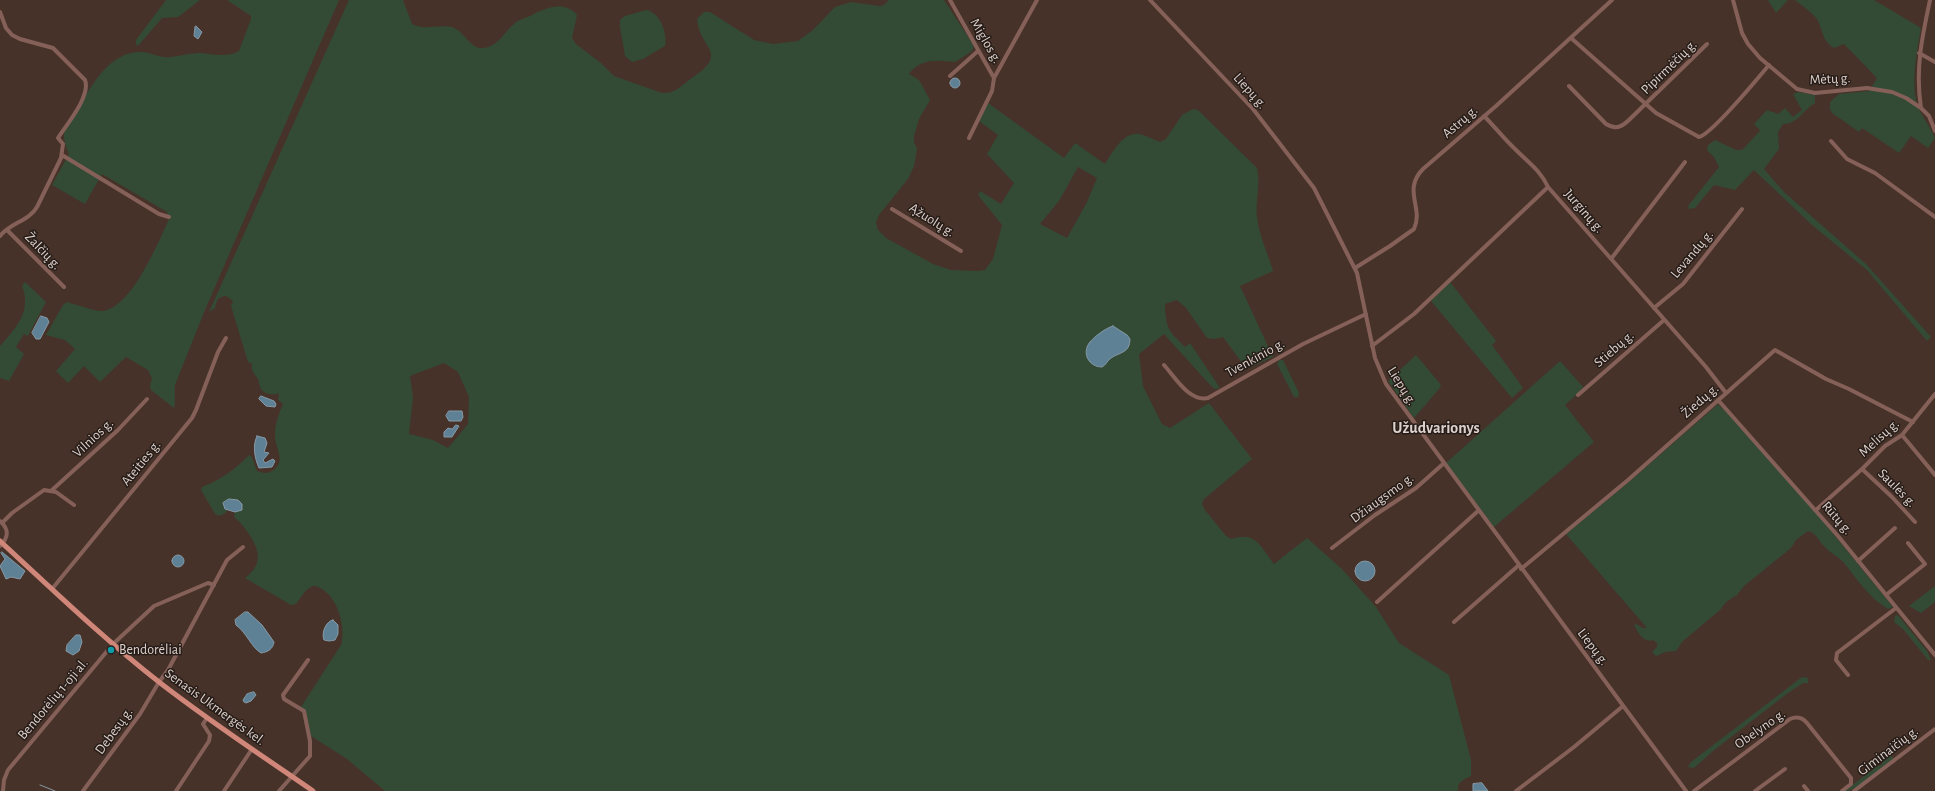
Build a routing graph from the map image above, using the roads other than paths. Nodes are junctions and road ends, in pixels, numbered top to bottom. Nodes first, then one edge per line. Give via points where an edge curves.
1 (950, 0) edge
2 (1037, 0) edge
3 (1150, 0) edge
4 (1612, 0) edge
5 (1733, 0) edge
6 (1930, 0) edge
7 (0, 12) edge
8 (1571, 38) junction
9 (1707, 44) dead end
10 (978, 51) junction
11 (1919, 53) junction
12 (1935, 62) edge
13 (1769, 65) junction
14 (950, 76) dead end
15 (994, 78) junction
16 (1568, 86) dead end
17 (1645, 104) junction
18 (1921, 108) junction
19 (1484, 116) junction
20 (1935, 131) edge
21 (969, 138) dead end
22 (1832, 140) dead end
23 (62, 155) junction
24 (1685, 162) dead end
25 (1548, 187) junction
26 (892, 209) dead end
27 (1742, 210) dead end
28 (169, 217) dead end
29 (1935, 217) edge
30 (7, 230) junction
31 (1, 233) edge
32 (961, 251) dead end
33 (1611, 259) junction
34 (1354, 268) junction
35 (64, 287) dead end
36 (1654, 308) junction
37 (1366, 314) junction
38 (1664, 320) junction
39 (226, 338) dead end
40 (1372, 346) junction
41 (1164, 365) dead end
42 (1726, 393) junction
43 (1935, 394) edge
44 (1578, 395) dead end
45 (147, 399) dead end
46 (1718, 400) junction
47 (1913, 422) junction
48 (1902, 435) junction
49 (1443, 464) junction
50 (1862, 469) junction
51 (1935, 475) edge
52 (51, 491) junction
53 (74, 505) dead end
54 (1816, 510) junction
55 (1478, 511) junction
56 (1, 522) edge
57 (1915, 522) dead end
58 (1895, 528) dead end
59 (1908, 543) dead end
60 (1, 544) edge
61 (243, 547) dead end
62 (1332, 548) dead end
63 (1858, 561) junction
64 (1520, 567) junction
65 (214, 585) junction
66 (52, 589) junction
67 (1886, 595) junction
68 (1377, 602) dead end
69 (1896, 608) junction
70 (1454, 622) dead end
71 (113, 644) junction
72 (1935, 655) edge
73 (308, 660) dead end
74 (1848, 675) dead end
75 (159, 682) junction
76 (1623, 706) junction
77 (207, 718) junction
78 (1935, 729) edge
79 (252, 749) junction
80 (1785, 769) dead end
81 (291, 776) junction
82 (1804, 786) dead end
83 (3, 791) edge
84 (83, 791) edge
85 (176, 791) edge
86 (224, 791) edge
87 (279, 791) edge
88 (312, 791) edge
89 (1516, 791) edge
90 (1686, 791) edge
91 (1694, 791) edge
92 (1755, 791) edge
93 (1808, 791) edge
94 (1842, 791) edge
95 (1854, 791) edge

1 - 10 street, Miglos g.
2 - 15 street
3 - 34 street, Liepų g. via 1253,109 1313,186
4 - 8 street, Astrų g.
5 - 13 street, Mėtų g. via 1742,33 1748,44
6 - 11 street
7 - 23 street via 6,28 12,35 53,48 85,80 85,95 58,138 62,144
8 - 17 street
8 - 19 street, Astrų g.
9 - 17 street, Pipirmėčių g.
10 - 14 street
10 - 15 street, Miglos g.
11 - 12 street
11 - 18 street via 1918,85
13 - 17 street via 1722,118 1702,136 1695,136
13 - 18 street, Mėtų g. via 1793,87 1804,92 1879,89 1899,95
15 - 21 street, Miglos g. via 992,91
16 - 17 street, Pipirmėčių g. via 1612,127 1623,126
18 - 20 street, Mėtų g. via 1929,116
19 - 25 street via 1540,173
19 - 34 street, Astrų g. via 1415,176 1413,190 1417,218 1414,229
22 - 29 street via 1846,159 1875,173
23 - 28 street via 159,214
23 - 30 street via 34,211
24 - 33 street
25 - 33 street, Jurginų g.
25 - 40 street, Jurginų g. via 1414,314
26 - 32 street, Ąžuolų g.
27 - 36 street, Levandų g. via 1683,284
30 - 31 street
30 - 35 street, Žalčių g.
33 - 36 street, Jurginų g.
34 - 37 street, Liepų g.
36 - 38 street, Jurginų g.
37 - 40 street, Liepų g.
37 - 41 street, Tvenkinio g. via 1296,348 1208,398 1192,396
38 - 42 street, Jurginų g.
38 - 44 street, Stiebų g.
39 - 66 street, Ateities g. via 192,418
40 - 49 street, Liepų g. via 1386,384
42 - 46 street, Žiedų g.
42 - 47 street, Žiedų g. via 1775,350 1826,379
43 - 47 street, Melisų g.
45 - 52 street, Vilnios g. via 118,430
46 - 54 street, Rūtų g.
46 - 64 street, Žiedų g. via 1628,480
47 - 48 street, Melisų g.
48 - 50 street, Melisų g. via 1885,446
48 - 51 street
49 - 55 street, Liepų g.
49 - 62 street, Džiaugsmo g. via 1416,488
50 - 54 street, Melisų g.
50 - 57 street, Saulės g.
52 - 53 street
52 - 56 street, Vilnios g. via 44,490
54 - 63 street, Rūtų g.
55 - 64 street, Liepų g.
55 - 68 street
56 - 60 street via 8,536
58 - 63 street
59 - 67 street via 1925,564
60 - 66 main road, Senasis Ukmergės kel.
61 - 65 street, Debesų g. via 227,560
63 - 67 street, Rūtų g.
64 - 70 street, Žiedų g.
64 - 76 street, Liepų g.
65 - 71 street, Bendorėlių 1-oji al. via 208,583 154,606
65 - 75 street, Debesų g.
66 - 71 main road, Senasis Ukmergės kel.
67 - 69 street, Rūtų g.
69 - 72 street, Rūtų g.
69 - 74 street via 1837,653 1836,660
71 - 75 main road, Senasis Ukmergės kel.
71 - 83 street, Bendorėlių 1-oji al. via 8,770
73 - 81 street via 283,695 284,699 304,711 310,741 309,757
75 - 77 main road, Senasis Ukmergės kel.
75 - 84 street, Debesų g. via 140,714
76 - 89 street
76 - 90 street, Liepų g.
77 - 79 main road, Senasis Ukmergės kel.
77 - 85 street via 204,724 210,735 209,741
78 - 95 street, Giminaičių g.
79 - 81 main road, Senasis Ukmergės kel.
79 - 86 street
80 - 92 street
81 - 87 street
81 - 88 main road, Senasis Ukmergės kel.
82 - 93 street
91 - 94 street, Obelyno g. via 1796,717 1807,723 1851,778 1851,784

